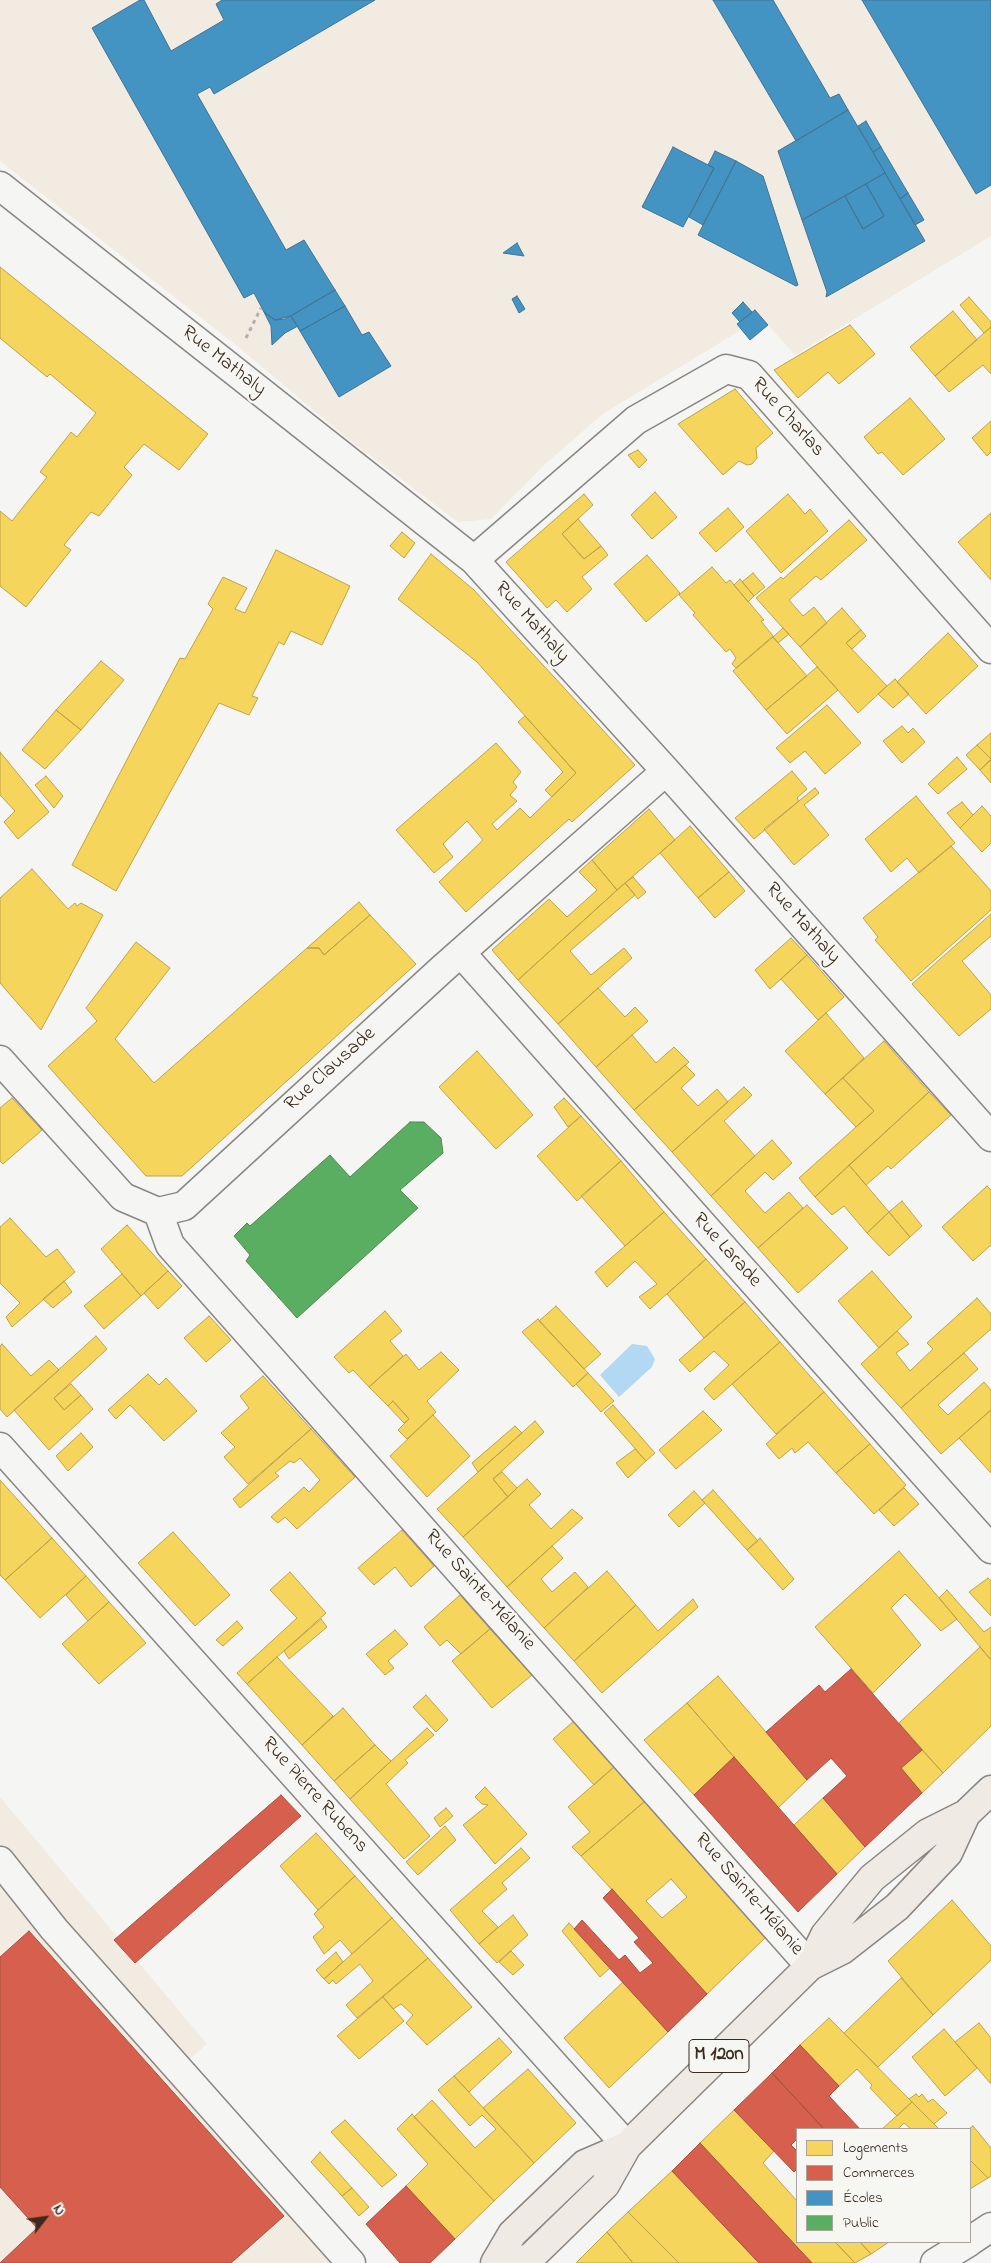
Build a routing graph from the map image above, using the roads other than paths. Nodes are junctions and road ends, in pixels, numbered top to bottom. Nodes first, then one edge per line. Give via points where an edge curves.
1 (0, 186) edge
2 (474, 560) junction
3 (991, 649) edge
4 (666, 771) junction
5 (461, 952) junction
6 (0, 1060) edge
7 (991, 1137) edge
8 (158, 1212) junction
9 (0, 1447) edge
10 (991, 1549) edge
11 (991, 1790) edge
12 (966, 1814) junction
13 (0, 1861) edge
14 (810, 1966) junction
15 (627, 2146) junction
16 (991, 2227) edge
17 (966, 2249) edge
18 (351, 2263) edge
19 (495, 2263) edge
20 (518, 2263) edge
21 (936, 2263) edge

1 - 2 street, Rue Mathaly
2 - 3 street, Rue Charlas via 636,420 726,369 748,374
2 - 4 street, Rue Mathaly
4 - 5 street, Rue Clausade
4 - 7 street, Rue Mathaly
5 - 8 street, Rue Clausade via 184,1206
5 - 10 street, Rue Larade
6 - 8 street via 123,1197
8 - 14 street, Rue Sainte-Mélanie via 170,1245
9 - 15 street, Rue Pierre Rubens
11 - 12 main road, M 120n
12 - 14 main road, M 120n via 928,1833 872,1878 825,1935
12 - 14 main road, M 120n via 948,1853 897,1906 842,1950
13 - 18 street via 54,1930
14 - 15 main road, M 120n
15 - 19 main road, M 120n via 585,2164 512,2234
15 - 20 main road, M 120n via 605,2185 531,2257
16 - 17 street
17 - 21 street

